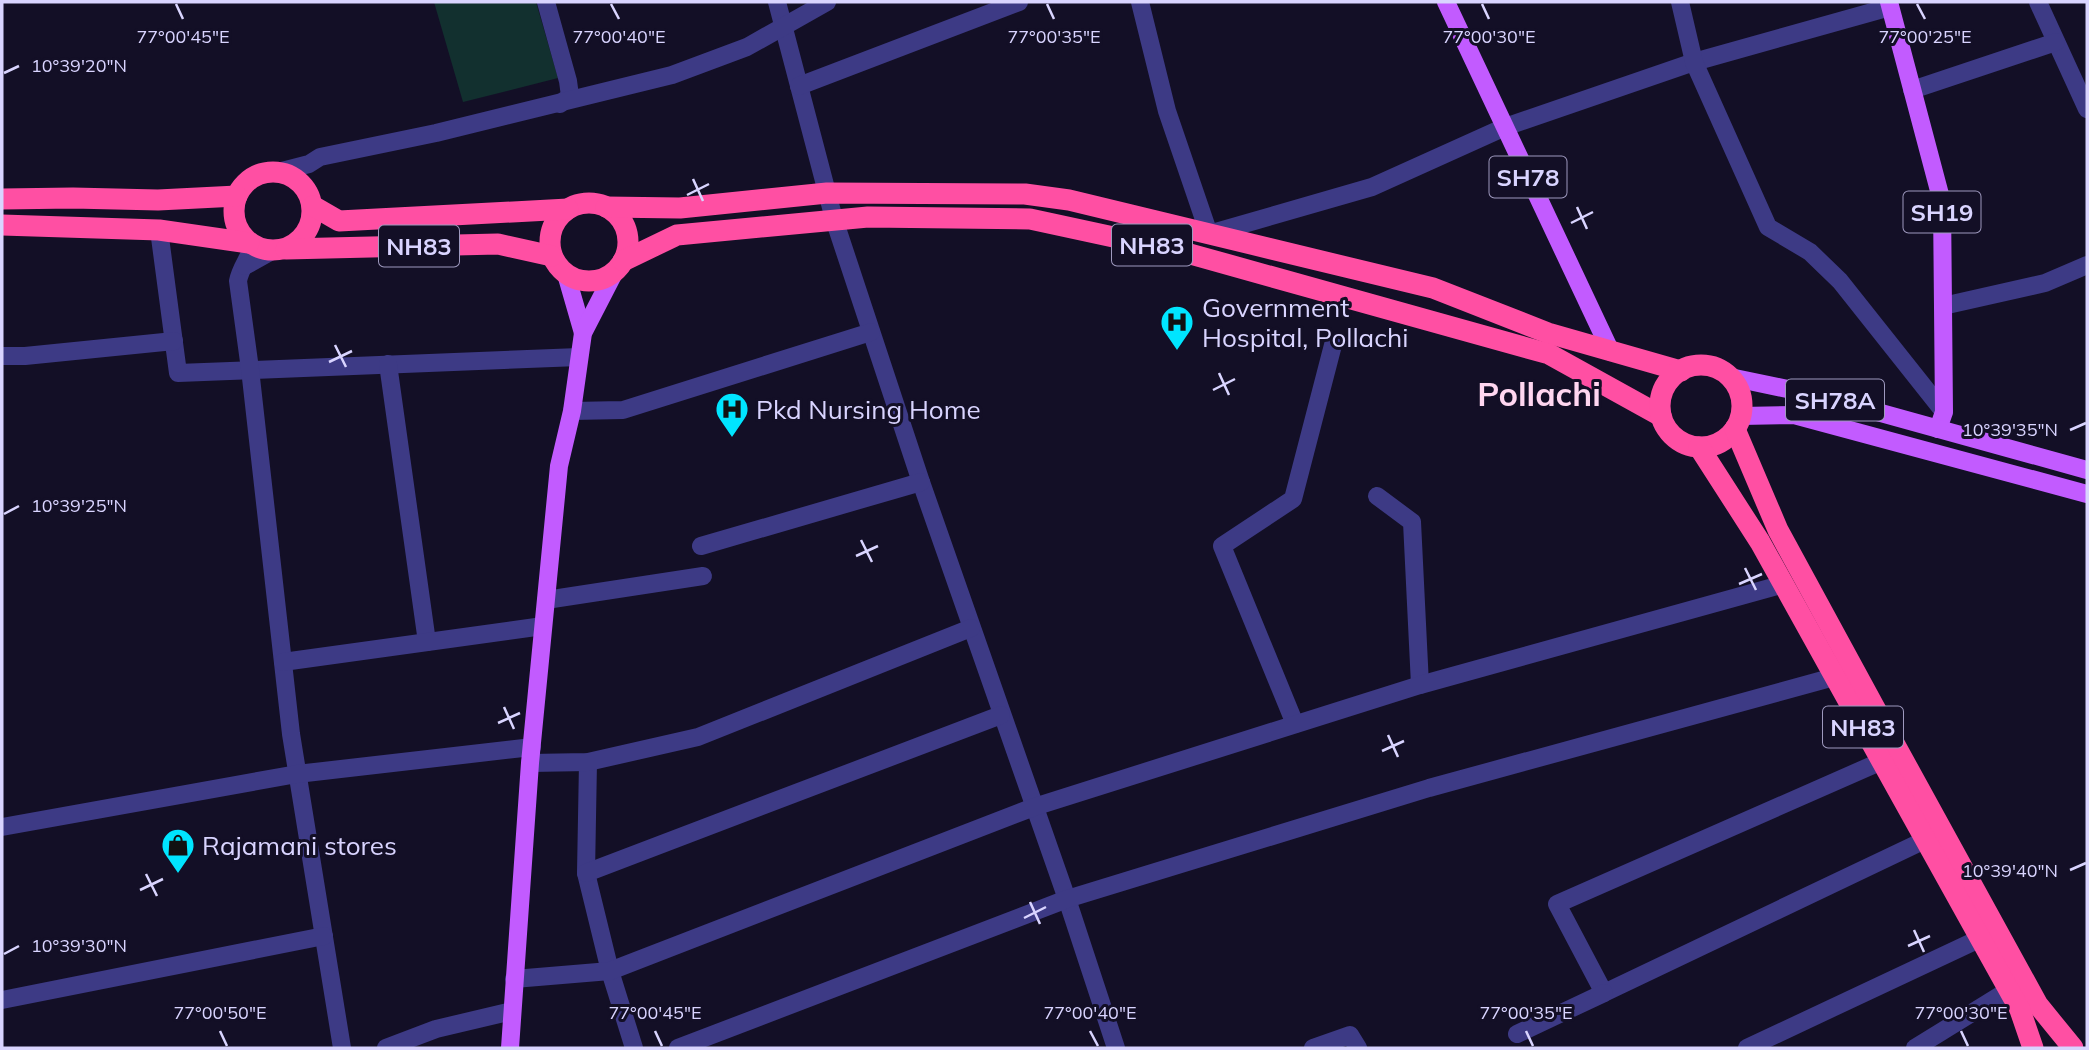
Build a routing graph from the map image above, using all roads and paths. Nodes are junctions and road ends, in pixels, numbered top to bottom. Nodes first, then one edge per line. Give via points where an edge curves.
1 (546, 2) edge
2 (777, 2) edge
3 (827, 2) edge
4 (1019, 2) edge
5 (1140, 2) edge
6 (1447, 2) edge
7 (1680, 2) edge
8 (2038, 2) edge
9 (1890, 4) edge
10 (783, 29) junction
11 (2056, 42) junction
12 (1694, 62) junction
13 (2080, 75) edge
14 (799, 86) junction
15 (1912, 89) junction
16 (560, 104) junction
17 (2087, 109) edge
18 (1505, 127) junction
19 (305, 174) junction
20 (827, 193) junction
21 (237, 196) junction
22 (2, 200) edge
23 (313, 206) junction
24 (606, 207) junction
25 (568, 209) junction
26 (834, 219) junction
27 (2, 225) edge
28 (159, 230) junction
29 (1209, 233) junction
30 (265, 247) junction
31 (552, 256) junction
32 (2087, 265) edge
33 (619, 266) junction
34 (566, 274) junction
35 (1943, 306) junction
36 (871, 332) junction
37 (583, 333) junction
38 (174, 341) junction
39 (1333, 345) dead end
40 (1611, 352) junction
41 (2, 356) edge
42 (579, 357) junction
43 (388, 364) junction
44 (250, 369) junction
45 (1681, 370) junction
46 (1730, 377) junction
47 (572, 411) junction
48 (1661, 416) junction
49 (1941, 420) junction
50 (1738, 422) junction
51 (1699, 447) junction
52 (2087, 470) edge
53 (921, 482) junction
54 (2087, 494) edge
55 (1377, 496) dead end
56 (701, 547) dead end
57 (703, 576) dead end
58 (1784, 584) junction
59 (546, 600) junction
60 (543, 626) junction
61 (971, 628) junction
62 (427, 642) junction
63 (283, 662) junction
64 (1835, 677) junction
65 (1420, 685) junction
66 (1001, 715) junction
67 (1295, 724) junction
68 (531, 755) junction
69 (1882, 761) junction
70 (588, 762) junction
71 (298, 774) junction
72 (1034, 807) junction
73 (2, 827) edge
74 (1925, 840) junction
75 (586, 873) junction
76 (1067, 899) junction
77 (324, 936) junction
78 (1979, 939) junction
79 (610, 971) junction
80 (514, 979) junction
81 (2008, 990) junction
82 (1604, 993) junction
83 (2, 1000) edge
84 (512, 1012) junction
85 (1517, 1034) dead end
86 (342, 1048) edge
87 (386, 1048) edge
88 (510, 1048) edge
89 (634, 1048) edge
90 (678, 1048) edge
91 (1116, 1048) edge
92 (1313, 1048) edge
93 (1358, 1048) edge
94 (1746, 1048) edge
95 (1915, 1048) edge
96 (2033, 1048) edge
97 (2073, 1048) edge

1 - 16 street via 568,81 569,96
2 - 10 street
3 - 10 street
4 - 14 street
5 - 29 street via 1167,111
6 - 18 main road, SH78
7 - 12 street
8 - 11 street
9 - 12 street
9 - 15 main road, SH19
10 - 14 street
10 - 16 street via 672,75
11 - 13 street
11 - 15 street
12 - 18 street
12 - 49 street via 1768,227 1810,252 1840,281
13 - 17 street
14 - 20 street
15 - 35 main road, SH19 via 1942,202
16 - 19 street via 320,157
18 - 29 street via 1371,187
18 - 40 main road, SH78
19 - 21 highway via 265,173 244,185
19 - 23 highway
20 - 24 highway, NH83 via 680,208
20 - 26 street
20 - 29 highway, NH83 via 1025,194
21 - 22 highway
21 - 30 highway via 235,221 240,232
23 - 25 highway, NH83 via 339,221
23 - 30 highway via 307,232 298,242
24 - 25 highway, NH83 via 580,204
24 - 33 highway via 616,214 628,237
25 - 31 highway via 552,230
26 - 33 highway, NH83 via 677,235
26 - 36 street
26 - 48 highway, NH83 via 1030,219 1183,252 1549,354
27 - 28 highway, NH83
28 - 30 highway, NH83
28 - 38 street
29 - 40 highway, NH83 via 1433,288
30 - 31 highway, NH83 via 498,244
30 - 44 street via 239,271
31 - 34 highway
32 - 35 street via 2045,283
33 - 34 highway, NH83 via 605,278 592,281
33 - 37 main road
34 - 37 main road
35 - 49 main road, SH19
36 - 47 street via 623,410
36 - 53 street
37 - 42 main road
38 - 41 street
38 - 44 street via 178,373
39 - 67 street via 1293,499 1222,545
40 - 45 highway, NH83
42 - 43 street
42 - 47 main road
43 - 44 street
43 - 62 street
44 - 63 street
45 - 46 highway, NH83 via 1706,365
45 - 48 highway via 1663,390
46 - 49 main road, SH78A
46 - 50 highway, NH83 via 1742,402
47 - 59 main road via 559,466
48 - 51 highway, NH83 via 1674,438
49 - 52 main road, SH78A
50 - 51 highway via 1719,442
50 - 54 main road via 1794,415
50 - 97 highway, NH83 via 1779,530 2038,1005
51 - 58 highway, NH83
53 - 56 street
53 - 61 street
55 - 65 street via 1412,522
57 - 59 street
58 - 64 highway, NH83
58 - 65 street
59 - 60 main road
60 - 62 street
60 - 68 main road
61 - 66 street
61 - 70 street via 698,737
62 - 63 street
63 - 71 street
64 - 69 highway, NH83
64 - 76 street via 1429,788
65 - 67 street
66 - 72 street
66 - 75 street
67 - 72 street
68 - 70 street
68 - 71 street
68 - 80 main road
69 - 74 highway, NH83
69 - 82 street via 1557,904
70 - 75 street
71 - 73 street
71 - 77 street
72 - 76 street
72 - 79 street
74 - 78 highway, NH83
74 - 82 street
75 - 79 street
76 - 90 street
76 - 91 street
77 - 83 street
77 - 86 street
78 - 81 highway, NH83
78 - 94 street
79 - 80 street
79 - 89 street
80 - 84 main road
81 - 95 street
81 - 96 highway, NH83
82 - 85 street
84 - 87 street via 436,1029
84 - 88 main road
92 - 93 street via 1350,1035

